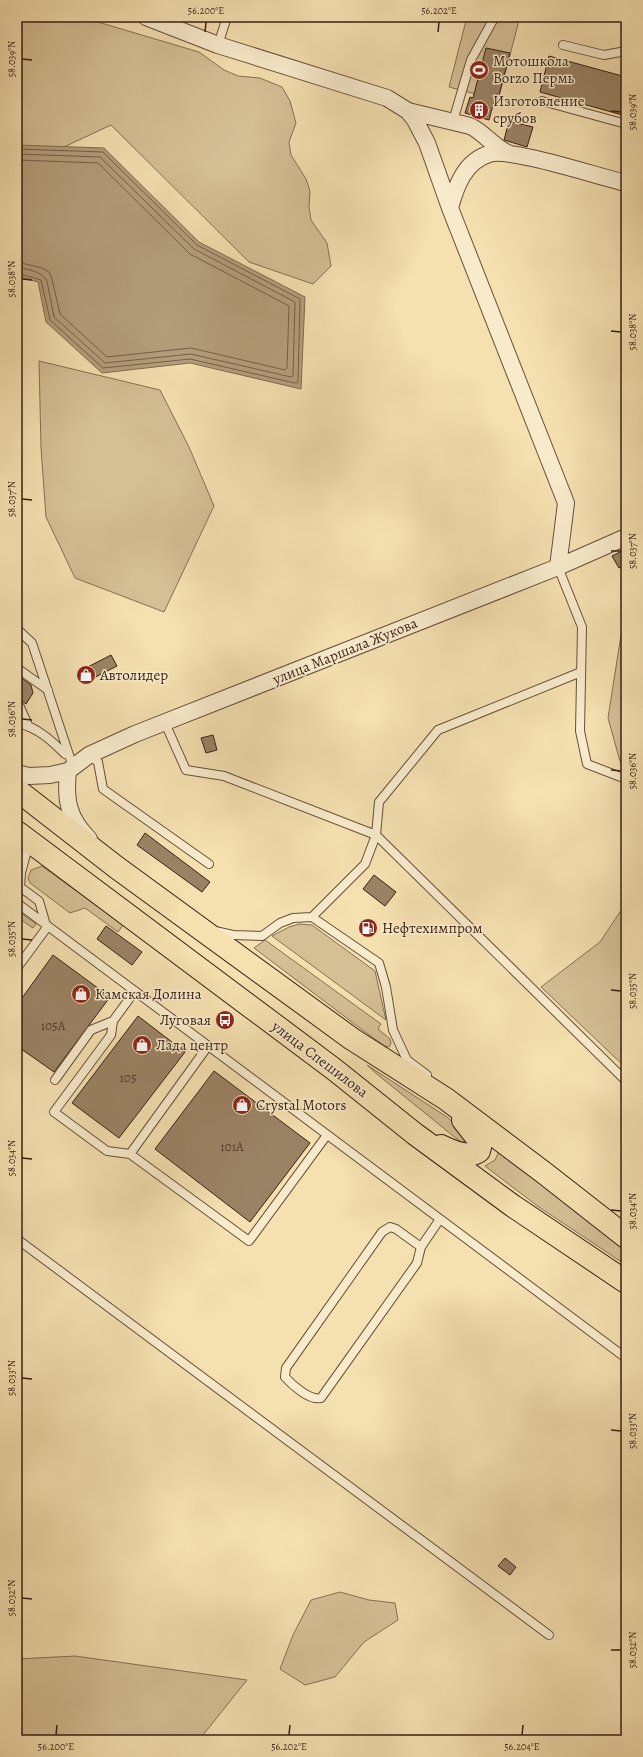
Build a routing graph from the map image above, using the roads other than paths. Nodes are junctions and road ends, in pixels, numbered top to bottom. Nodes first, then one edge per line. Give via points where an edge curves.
1 (146, 17) edge
2 (227, 17) edge
3 (493, 20) dead end
4 (218, 45) junction
5 (563, 45) dead end
6 (626, 51) edge
7 (542, 101) dead end
8 (408, 111) junction
9 (453, 121) junction
10 (626, 124) edge
11 (512, 154) junction
12 (626, 183) edge
13 (450, 208) junction
14 (626, 537) edge
15 (558, 567) junction
16 (17, 629) edge
17 (17, 668) edge
18 (581, 672) junction
19 (48, 690) junction
20 (17, 705) edge
21 (17, 723) edge
22 (165, 723) junction
23 (28, 725) junction
24 (88, 755) junction
25 (69, 764) junction
26 (17, 773) edge
27 (626, 779) edge
28 (17, 790) edge
29 (376, 835) junction
30 (23, 837) edge
31 (209, 864) dead end
32 (116, 867) junction
33 (17, 903) edge
34 (312, 917) junction
35 (190, 921) junction
36 (47, 925) junction
37 (17, 968) edge
38 (135, 991) junction
39 (114, 1021) junction
40 (208, 1046) junction
41 (55, 1080) dead end
42 (626, 1081) edge
43 (446, 1099) junction
44 (415, 1134) junction
45 (327, 1135) junction
46 (130, 1154) junction
47 (440, 1220) junction
48 (626, 1237) edge
49 (17, 1239) edge
50 (421, 1247) junction
51 (626, 1282) edge
52 (626, 1358) edge
53 (549, 1635) dead end

1 - 4 street
2 - 4 lane
3 - 9 lane via 471,60
4 - 8 street via 387,98
5 - 6 lane via 604,55
7 - 10 lane
8 - 9 street
8 - 13 street via 427,144
9 - 11 street via 475,128 498,148
11 - 12 street
11 - 13 street via 496,152 472,164 458,184
13 - 15 street via 566,503
14 - 15 street, улица Маршала Жукова
15 - 18 lane via 582,627
15 - 22 street, улица Маршала Жукова
16 - 19 lane via 32,643
17 - 19 lane
18 - 27 lane via 580,731 587,764
18 - 29 lane via 438,730 379,802
19 - 25 lane
20 - 23 lane
21 - 23 lane
22 - 24 street, улица Маршала Жукова
22 - 29 lane via 186,770 224,776
23 - 25 lane via 50,738
24 - 25 street, улица Маршала Жукова
24 - 31 lane via 98,762 103,789
25 - 26 street via 50,775 29,776
25 - 32 street via 66,792 70,812 82,832
28 - 32 main road
29 - 34 lane via 365,864
29 - 42 lane
30 - 36 lane via 20,887 39,902
30 - 44 main road, улица Спешилова via 335,1070
32 - 35 main road
33 - 36 lane
34 - 35 lane via 293,918 280,923 262,936 217,932
34 - 43 lane via 379,963 386,987 392,1030 399,1046 407,1060 430,1077
35 - 43 main road via 352,1039
36 - 37 lane
36 - 38 lane
38 - 39 lane
38 - 40 lane
39 - 41 lane via 91,1030
39 - 46 lane via 111,1035 54,1112 107,1151
40 - 45 lane
40 - 46 lane
43 - 44 main road via 476,1135 481,1143 479,1151 474,1155 464,1154
43 - 48 main road
44 - 51 main road, улица Спешилова via 513,1206
45 - 46 lane via 249,1241
45 - 47 lane
47 - 50 lane
47 - 52 lane
49 - 53 lane
50 - 50 lane via 390,1227 382,1232 286,1368 285,1377 312,1397 321,1398 417,1263

